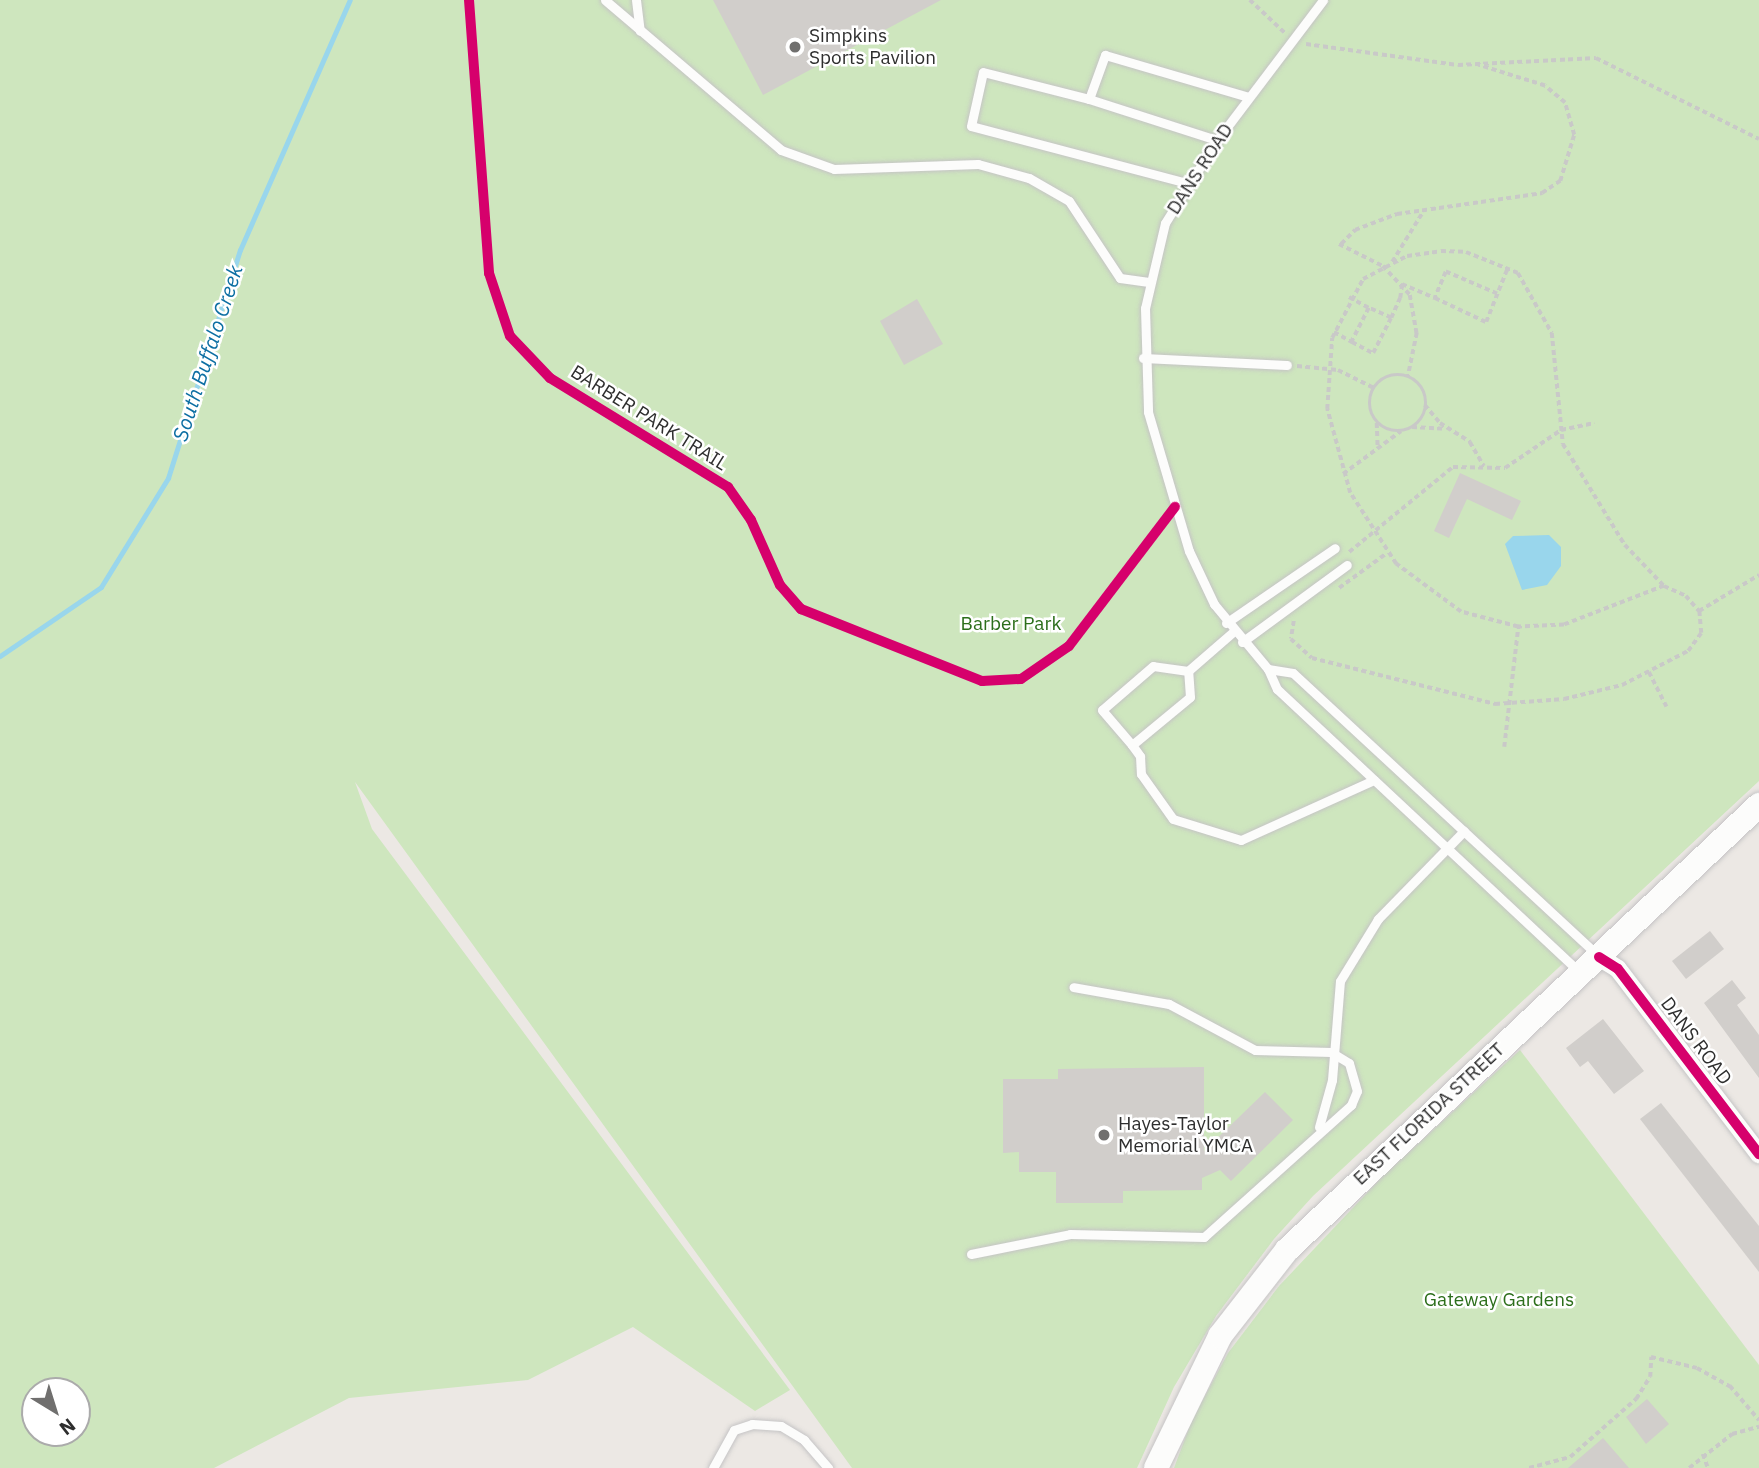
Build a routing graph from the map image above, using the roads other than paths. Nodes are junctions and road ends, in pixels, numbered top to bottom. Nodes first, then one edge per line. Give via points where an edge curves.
1 (605, 0) edge
2 (636, 0) edge
3 (1323, 0) edge
4 (640, 31) junction
5 (1249, 97) junction
6 (1089, 99) junction
7 (1217, 140) junction
8 (1187, 183) junction
9 (1149, 282) junction
10 (1143, 358) junction
11 (1287, 368) road end
12 (1335, 548) dead end
13 (1344, 562) road end
14 (1226, 623) junction
15 (1233, 632) junction
16 (1242, 642) junction
17 (1268, 669) junction
18 (1188, 671) junction
19 (1132, 745) junction
20 (1374, 780) junction
21 (1759, 805) edge
22 (1464, 831) junction
23 (1447, 848) junction
24 (1590, 965) junction
25 (1073, 987) dead end
26 (1331, 1052) junction
27 (1318, 1130) junction
28 (1759, 1153) edge
29 (971, 1255) dead end
30 (713, 1468) edge
31 (828, 1468) edge
32 (1156, 1468) edge

1 - 4 lane
2 - 4 lane
3 - 5 lane, DANS ROAD
4 - 9 lane via 781,150 834,169 978,164 1029,178 1069,201 1120,278
5 - 6 lane via 1105,55
5 - 7 lane, DANS ROAD
6 - 7 lane
6 - 8 lane via 987,71 969,123
7 - 8 lane, DANS ROAD
8 - 9 lane, DANS ROAD via 1165,223
9 - 10 lane, DANS ROAD
10 - 11 lane
10 - 14 lane, DANS ROAD via 1148,412 1175,507 1189,551
12 - 14 lane
13 - 16 lane
14 - 15 lane, DANS ROAD
15 - 16 lane, DANS ROAD
15 - 18 lane
16 - 17 lane, DANS ROAD
17 - 20 lane, DANS ROAD via 1277,689
17 - 22 lane, DANS ROAD via 1293,673
18 - 19 lane via 1190,697
18 - 19 lane via 1153,666 1102,710
19 - 20 lane via 1140,756 1141,774 1173,819 1241,839
20 - 23 lane, DANS ROAD
21 - 24 main road, EAST FLORIDA STREET
22 - 23 lane
22 - 24 lane, DANS ROAD
23 - 24 lane, DANS ROAD
23 - 26 lane via 1356,949 1340,981
24 - 28 street, DANS ROAD via 1618,969
24 - 32 main road, EAST FLORIDA STREET via 1287,1250 1220,1336
25 - 26 lane via 1169,1004 1255,1050
26 - 27 lane via 1329,1106
26 - 27 lane via 1349,1063 1357,1091 1351,1105
27 - 29 lane via 1204,1237 1070,1234
30 - 31 lane via 734,1430 752,1424 781,1426 804,1440

